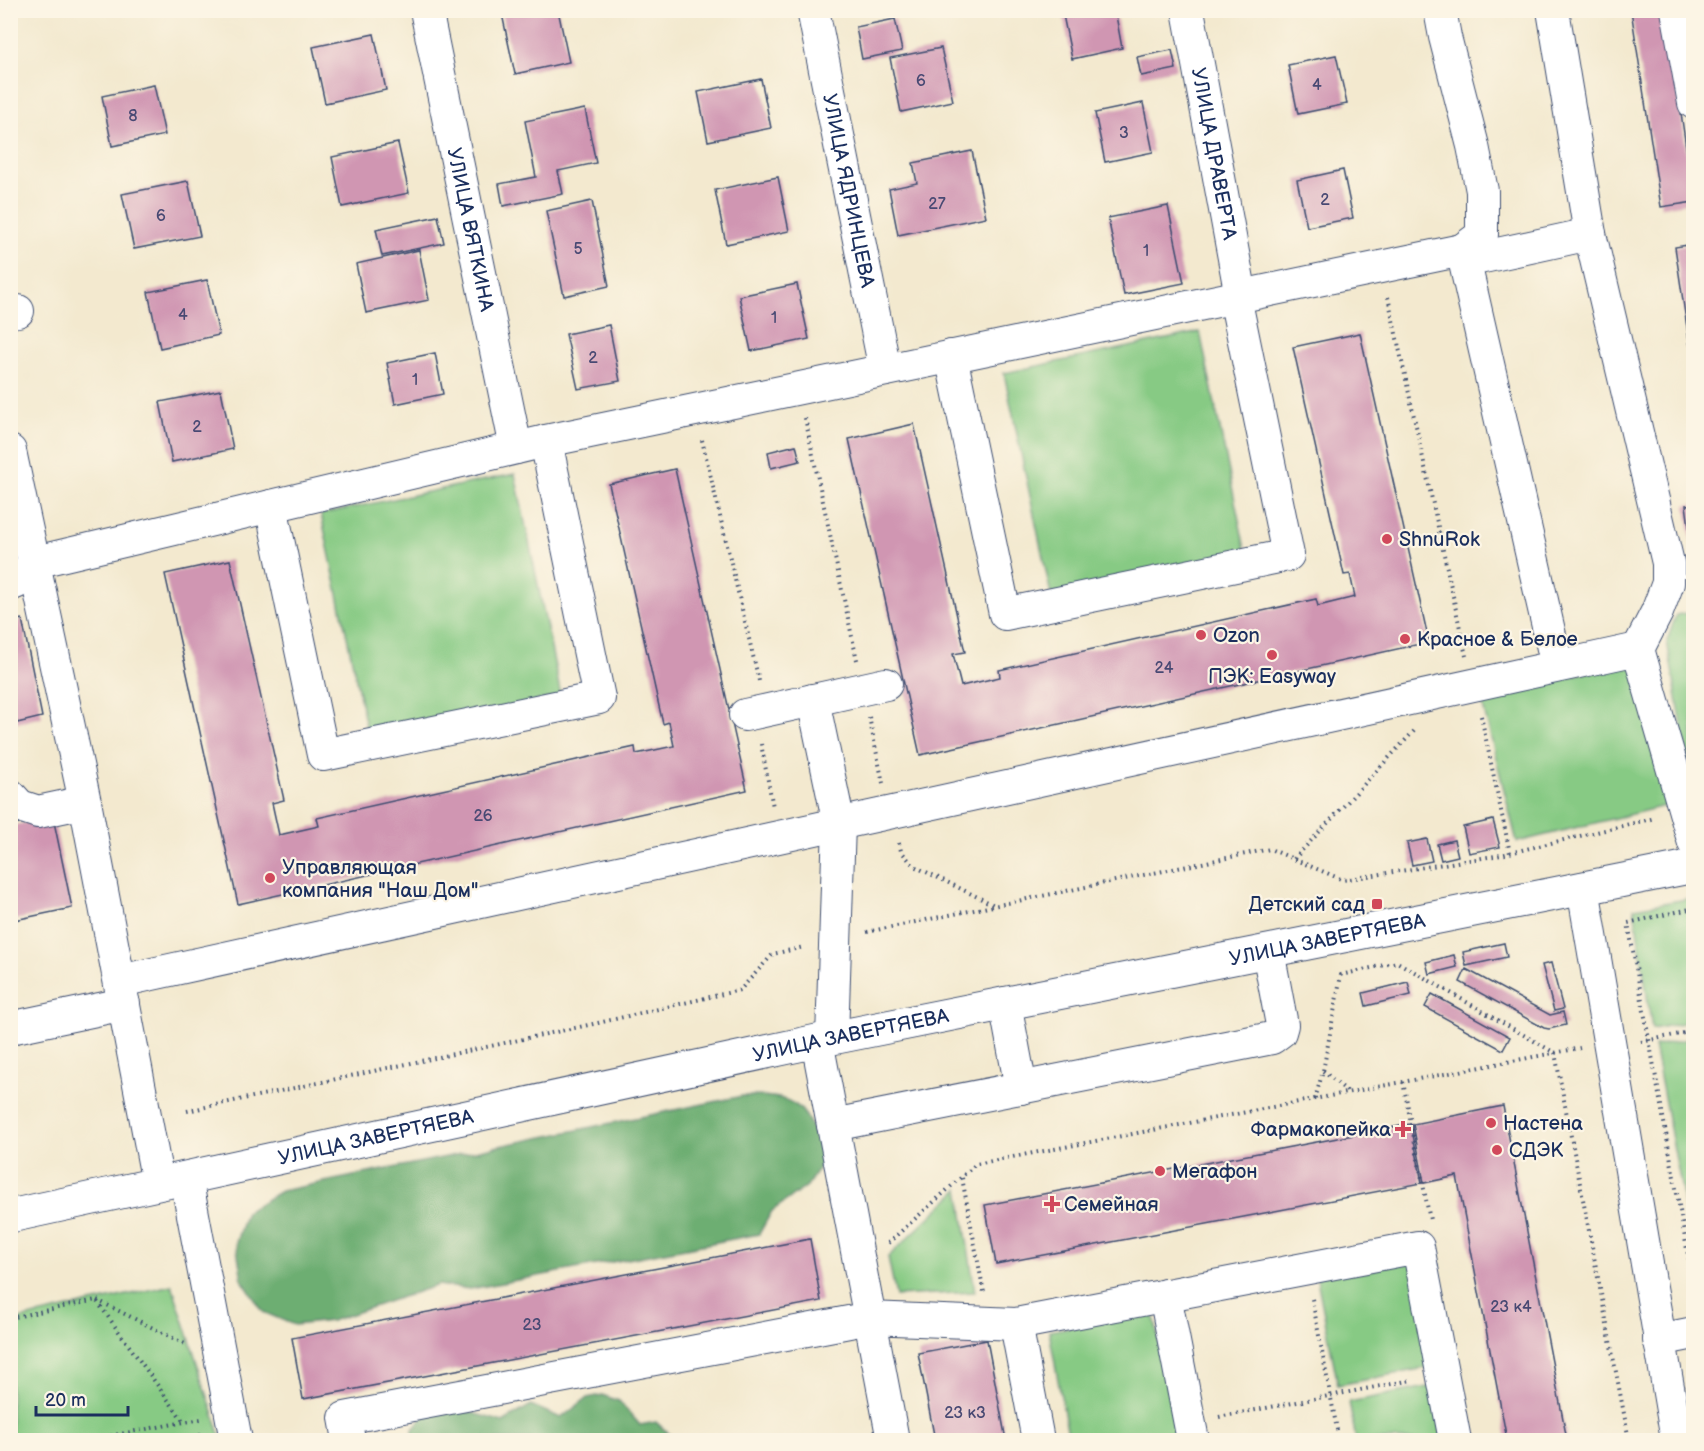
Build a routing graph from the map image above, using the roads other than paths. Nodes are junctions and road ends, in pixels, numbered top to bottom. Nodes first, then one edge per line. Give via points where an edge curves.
1 (426, 10) edge
2 (813, 10) edge
3 (1188, 10) edge
4 (1440, 10) edge
5 (1553, 10) edge
6 (1677, 10) edge
7 (1694, 103) edge
8 (1590, 234) junction
9 (1463, 256) junction
10 (1238, 296) junction
11 (951, 356) junction
12 (885, 370) junction
13 (531, 444) junction
14 (10, 451) edge
15 (271, 506) junction
16 (35, 562) junction
17 (10, 585) edge
18 (1638, 649) junction
19 (1557, 666) junction
20 (886, 684) dead end
21 (813, 700) junction
22 (756, 712) road end
23 (10, 795) edge
24 (86, 801) junction
25 (839, 824) junction
26 (1694, 843) edge
27 (1694, 866) edge
28 (1583, 888) junction
29 (1268, 951) junction
30 (122, 993) junction
31 (1005, 1004) junction
32 (10, 1028) edge
33 (824, 1040) junction
34 (1021, 1088) junction
35 (833, 1125) junction
36 (172, 1180) junction
37 (10, 1216) edge
38 (1165, 1295) junction
39 (870, 1318) junction
40 (1003, 1323) junction
41 (1694, 1334) edge
42 (1659, 1340) junction
43 (1191, 1431) edge
44 (236, 1440) edge
45 (349, 1440) edge
46 (893, 1440) edge
47 (1038, 1440) edge
48 (1455, 1440) edge
49 (1677, 1440) edge

1 - 13 street, УЛИЦА ВЯТКИНА
2 - 12 street, УЛИЦА ЯДРИНЦЕВА
3 - 10 street, УЛИЦА ДРАВЕРТА
4 - 9 street via 1482,191 1482,234
5 - 8 street
6 - 7 street
8 - 9 street
8 - 18 street via 1668,562 1668,583
9 - 10 street via 1382,266
9 - 19 street
10 - 11 street
10 - 11 street, УЛИЦА ДРАВЕРТА via 1288,555 1005,614
11 - 12 street
12 - 13 street
13 - 15 street
13 - 15 street, УЛИЦА ВЯТКИНА via 599,698 323,755
14 - 16 street
15 - 16 street
16 - 17 street
16 - 24 street
18 - 19 street
18 - 26 street
19 - 25 street
20 - 21 street
21 - 22 street
21 - 25 street
23 - 24 street via 20,806 38,812
24 - 30 street
25 - 30 street
25 - 33 street via 835,939
27 - 28 main road, УЛИЦА ЗАВЕРТЯЕВА
28 - 29 main road, УЛИЦА ЗАВЕРТЯЕВА
28 - 42 street
29 - 31 main road, УЛИЦА ЗАВЕРТЯЕВА
29 - 34 street via 1282,1025 1272,1038
30 - 32 street
30 - 36 street
31 - 33 main road, УЛИЦА ЗАВЕРТЯЕВА
31 - 34 street
33 - 35 street
33 - 36 main road, УЛИЦА ЗАВЕРТЯЕВА
34 - 35 street
35 - 39 street
36 - 37 main road, УЛИЦА ЗАВЕРТЯЕВА
36 - 44 street
38 - 40 street
38 - 43 street
38 - 48 street via 1418,1247
39 - 40 street
39 - 45 street via 345,1418
39 - 46 street
40 - 47 street
41 - 42 street
42 - 49 street

